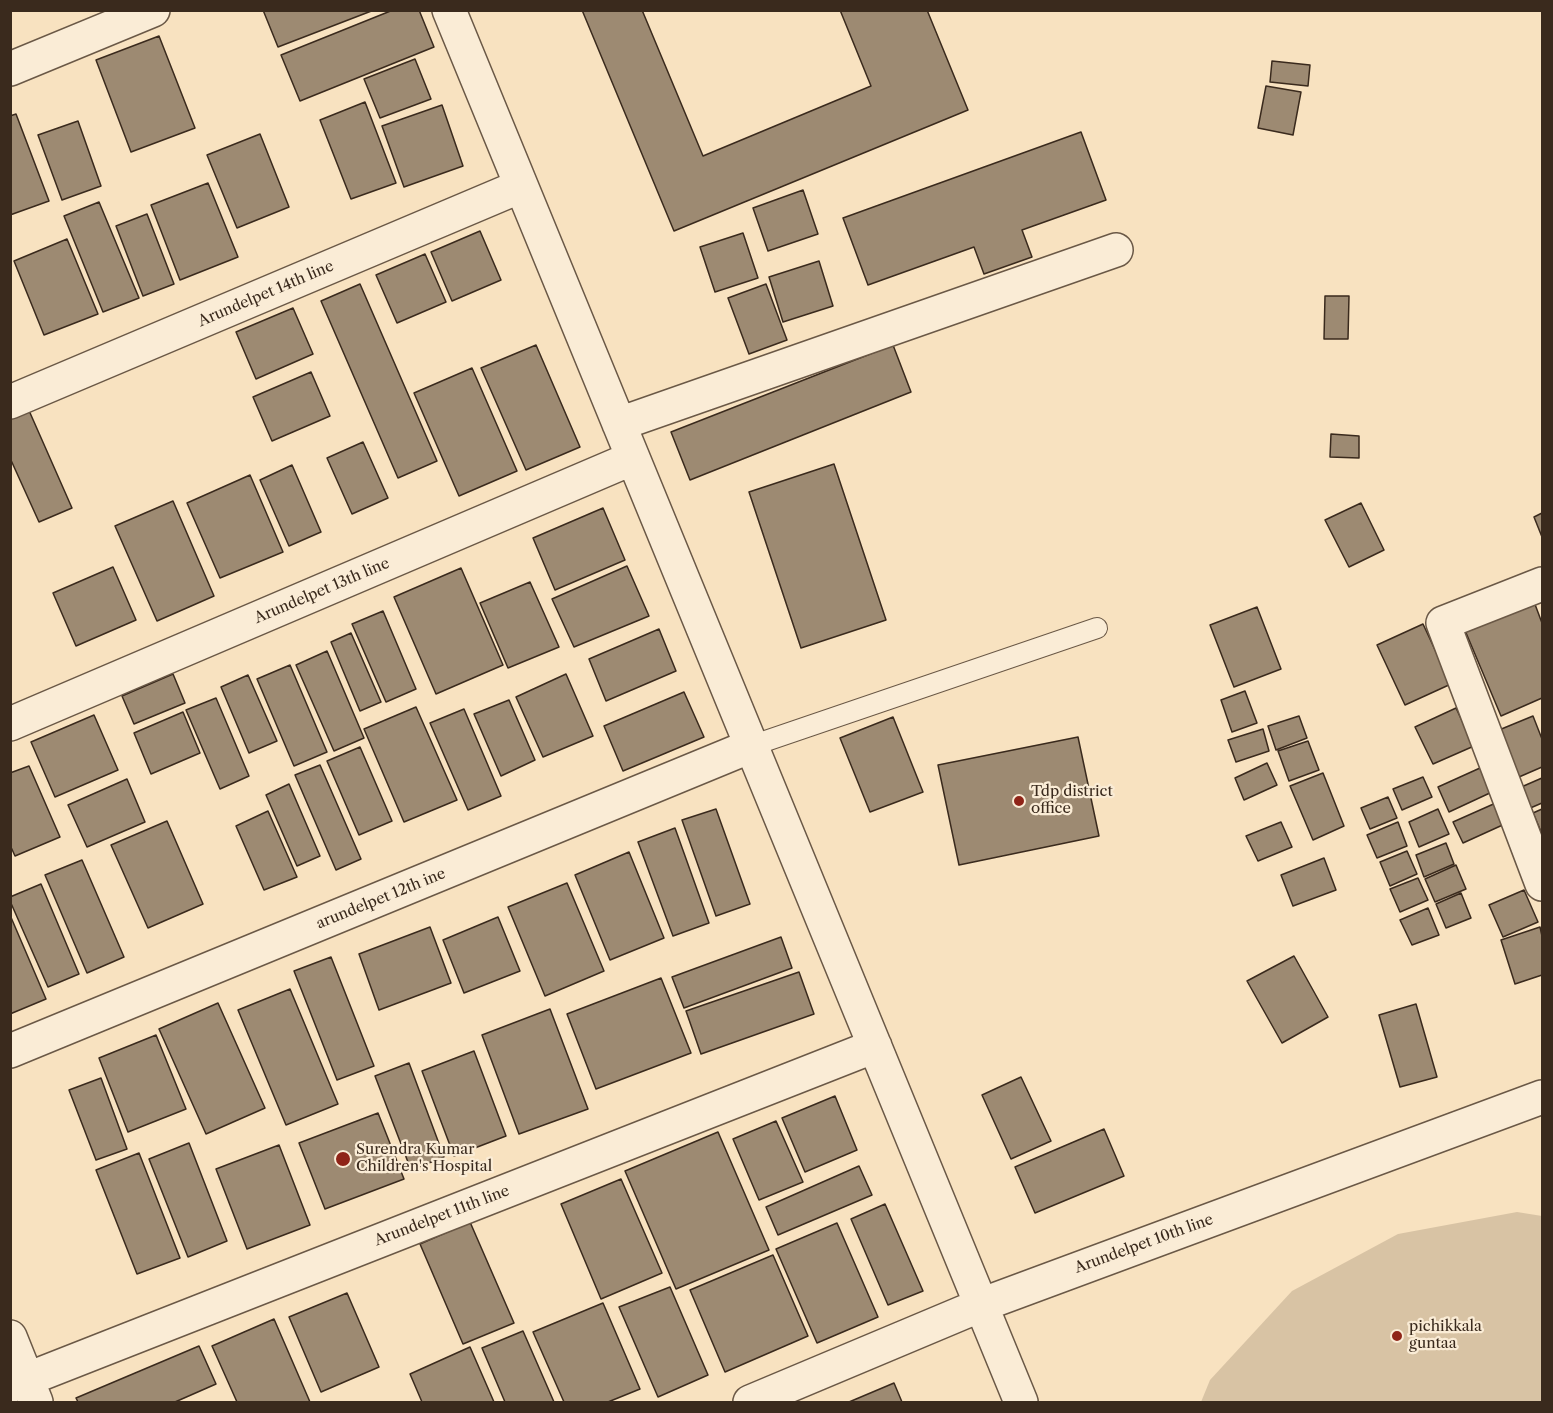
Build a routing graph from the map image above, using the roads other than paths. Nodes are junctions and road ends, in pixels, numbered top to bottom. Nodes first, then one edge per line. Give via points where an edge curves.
1 (153, 10) edge
2 (449, 10) edge
3 (10, 69) edge
4 (521, 186) junction
5 (1116, 250) dead end
6 (10, 402) edge
7 (619, 424) junction
8 (633, 458) junction
9 (1542, 584) edge
10 (1097, 628) dead end
11 (10, 724) edge
12 (751, 746) junction
13 (1542, 884) edge
14 (874, 1047) junction
15 (10, 1051) edge
16 (1542, 1097) edge
17 (981, 1305) junction
18 (10, 1337) edge
19 (24, 1389) edge
20 (750, 1402) edge
21 (1021, 1402) edge

1 - 3 street
2 - 4 street
4 - 6 street, Arundelpet 14th line
4 - 7 street
5 - 7 street
7 - 8 street
8 - 11 street, Arundelpet 13th line
8 - 12 street
9 - 13 street via 1443,623
10 - 12 lane
12 - 14 street
12 - 15 street, arundelpet 12th ine
14 - 17 street
14 - 19 street, Arundelpet 11th line
16 - 17 street, Arundelpet 10th line
17 - 20 street, Arundelpet 10th line
17 - 21 street
18 - 19 street

